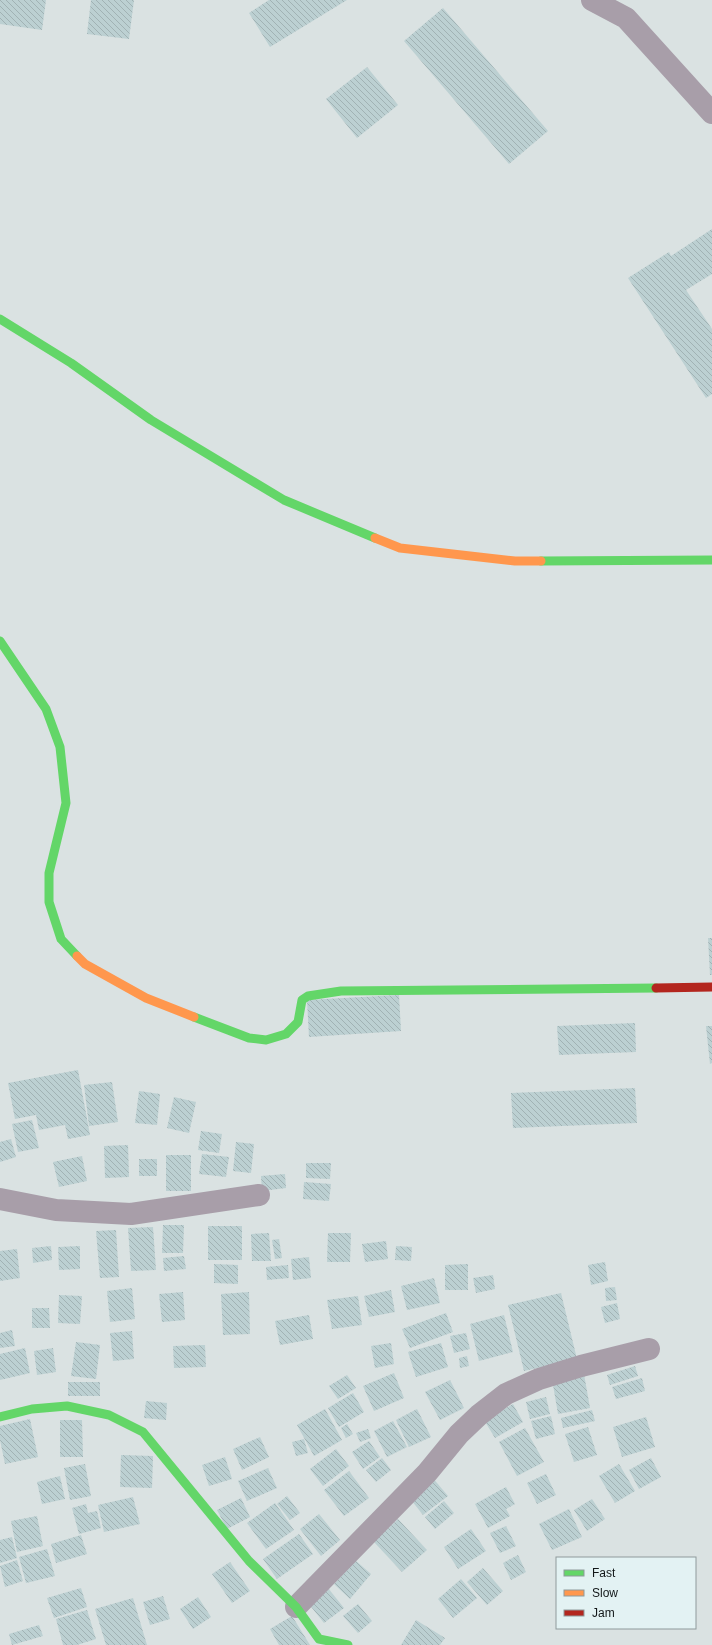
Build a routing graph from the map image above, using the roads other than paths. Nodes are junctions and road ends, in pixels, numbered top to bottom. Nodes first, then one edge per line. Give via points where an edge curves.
1 (592, 0) edge
2 (712, 113) edge
3 (0, 319) edge
4 (712, 560) edge
5 (0, 641) edge
6 (712, 987) edge
7 (259, 1195) dead end
8 (0, 1199) edge
9 (649, 1349) dead end
10 (0, 1417) edge
11 (296, 1607) junction
12 (348, 1645) edge

1 - 2 street via 626,18
3 - 4 street via 71,363 151,420 284,500 400,548 515,561
5 - 6 street via 46,709 60,747 66,803 49,873 48,902 61,939 85,964 146,998 249,1038 266,1040 286,1034 298,1022 302,1000 308,996 341,991
7 - 8 street via 131,1214 56,1210
9 - 11 street via 546,1377 506,1394 459,1434 427,1473
10 - 11 street via 32,1409 67,1406 109,1415 143,1432 249,1561
11 - 12 street via 319,1639

